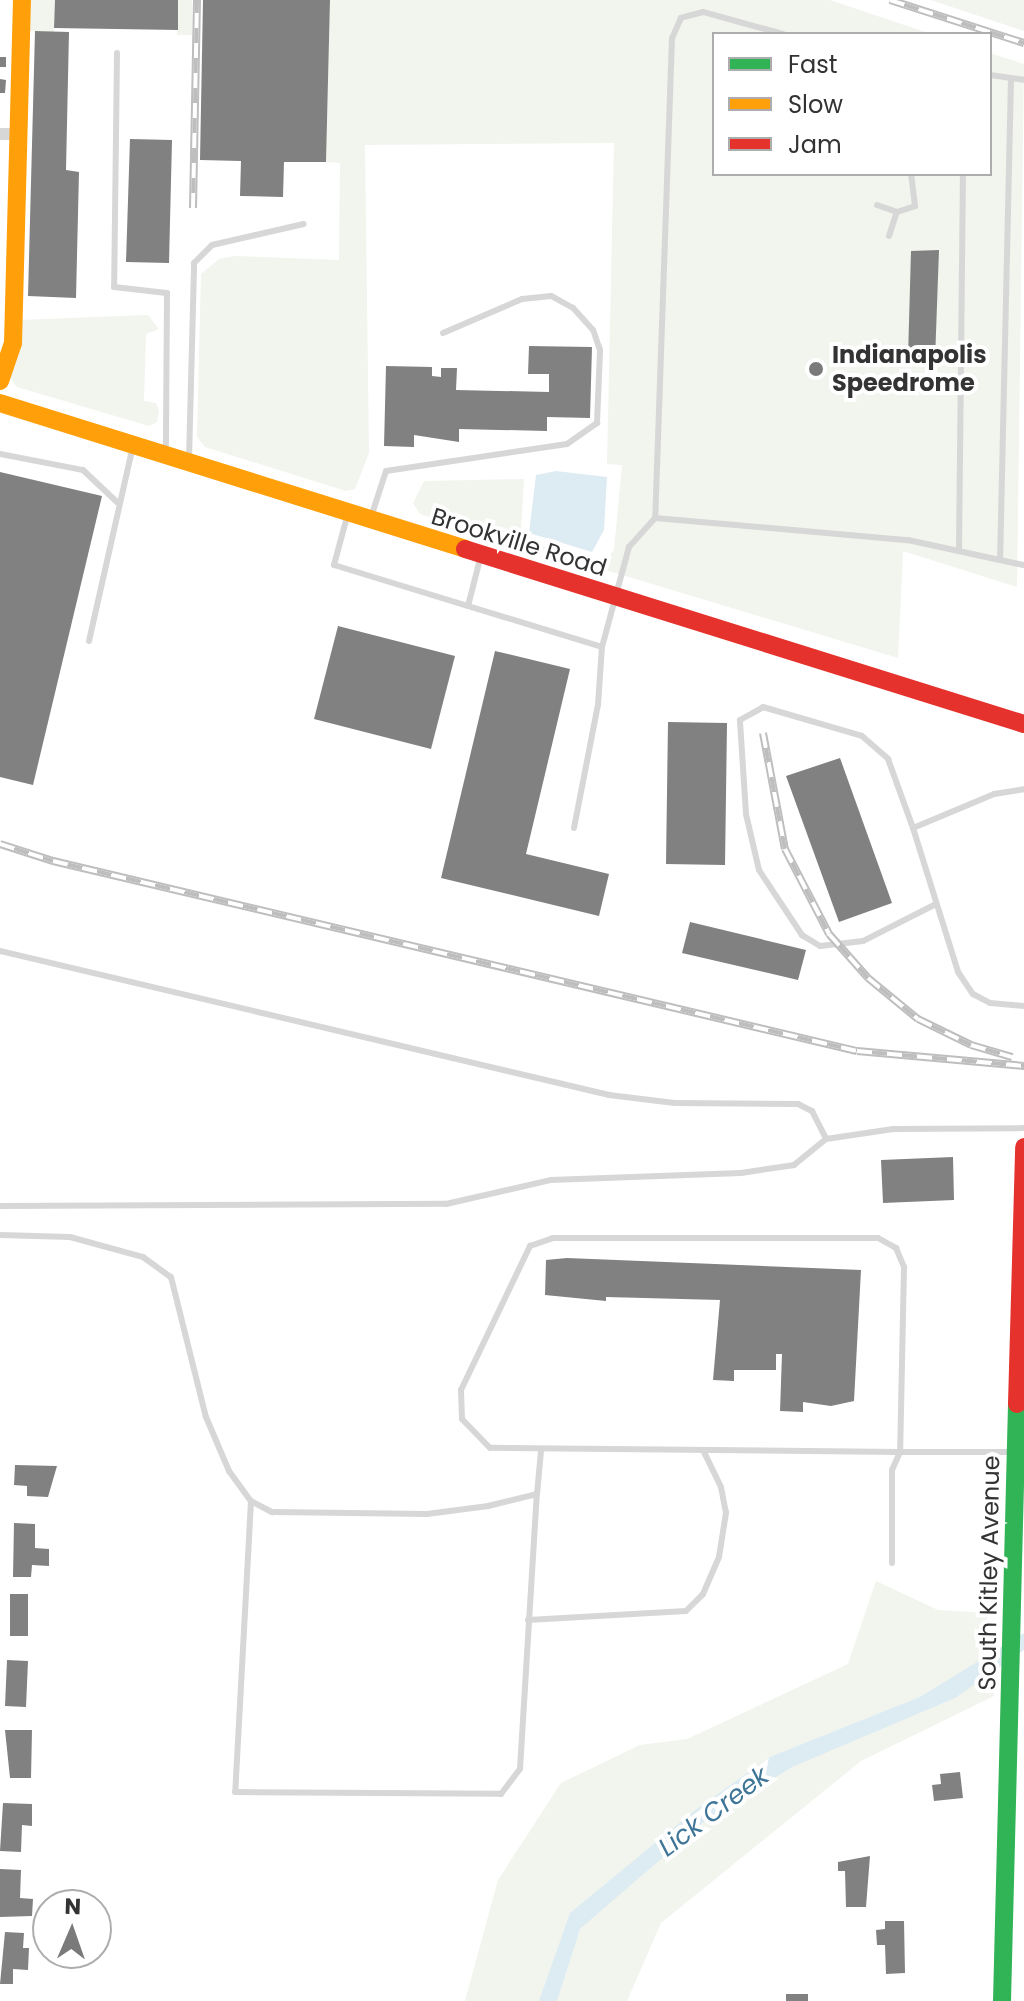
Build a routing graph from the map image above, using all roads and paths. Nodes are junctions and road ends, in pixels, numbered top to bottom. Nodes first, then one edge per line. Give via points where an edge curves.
1 (22, 0) edge
2 (776, 32) edge
3 (117, 53) dead end
4 (992, 75) edge
5 (1011, 78) junction
6 (1024, 80) edge
7 (9, 134) edge
8 (912, 176) edge
9 (963, 176) edge
10 (877, 205) dead end
11 (897, 212) junction
12 (304, 224) dead end
13 (889, 236) dead end
14 (443, 333) dead end
15 (0, 381) edge
16 (0, 403) edge
17 (133, 445) junction
18 (0, 454) edge
19 (166, 455) junction
20 (189, 463) junction
21 (118, 502) junction
22 (348, 513) junction
23 (655, 518) junction
24 (370, 520) junction
25 (959, 551) junction
26 (481, 555) junction
27 (1000, 560) junction
28 (1024, 565) edge
29 (618, 598) junction
30 (468, 606) junction
31 (89, 641) dead end
32 (602, 647) junction
33 (1024, 724) edge
34 (1024, 789) edge
35 (574, 828) dead end
36 (913, 828) junction
37 (936, 904) junction
38 (0, 951) edge
39 (1024, 1006) edge
40 (1024, 1128) edge
41 (826, 1139) junction
42 (1024, 1147) edge
43 (1024, 1169) edge
44 (0, 1206) edge
45 (0, 1235) edge
46 (703, 1450) junction
47 (541, 1451) junction
48 (900, 1452) junction
49 (1016, 1452) junction
50 (537, 1494) junction
51 (251, 1501) junction
52 (892, 1563) dead end
53 (528, 1620) junction
54 (1002, 2001) edge

1 - 7 street
2 - 23 lane via 703,12 681,18 672,38
3 - 19 lane via 114,287 167,293
4 - 5 lane
5 - 6 lane
5 - 27 lane
7 - 15 street via 13,343
8 - 11 lane via 918,199 915,206
9 - 25 lane
10 - 11 lane
11 - 13 lane
12 - 20 lane via 212,245 194,263
14 - 24 lane via 522,299 551,296 573,308 593,330 600,350 597,423 567,444 386,471
16 - 17 street, Brookville Road
17 - 19 street, Brookville Road
17 - 21 lane
18 - 21 lane via 83,470
19 - 20 street, Brookville Road
20 - 22 street, Brookville Road
21 - 31 lane
22 - 24 street, Brookville Road
22 - 30 lane via 334,565
23 - 25 lane via 908,540
23 - 29 lane via 629,547
24 - 26 street, Brookville Road
25 - 27 lane
26 - 29 street, Brookville Road
26 - 30 lane
27 - 28 lane
29 - 32 lane
29 - 33 street, Brookville Road
30 - 32 lane
32 - 35 lane via 598,705
34 - 36 lane via 994,794
36 - 37 lane
36 - 37 lane via 888,759 862,736 763,707 740,720 746,814 759,870 802,935 820,946 863,941
37 - 39 lane via 958,972 973,994 990,1003
38 - 41 lane via 609,1095 675,1103 798,1104 812,1111
40 - 41 lane via 893,1129
41 - 44 lane via 794,1165 741,1173 551,1180 446,1204
42 - 43 street, South Kitley Avenue
43 - 49 street, South Kitley Avenue
45 - 51 lane via 70,1237 143,1257 171,1277 206,1417 229,1471
46 - 47 lane
46 - 48 lane
46 - 53 lane via 721,1487 726,1513 719,1557 703,1594 674,1615
47 - 48 lane via 490,1448 462,1419 461,1390 530,1246 553,1238 849,1236 878,1238 896,1248 904,1267
47 - 50 lane
48 - 49 lane
48 - 52 lane via 892,1470
49 - 54 street, South Kitley Avenue
50 - 51 lane via 427,1514 272,1512
50 - 53 lane
51 - 53 lane via 235,1792 501,1794 520,1769

